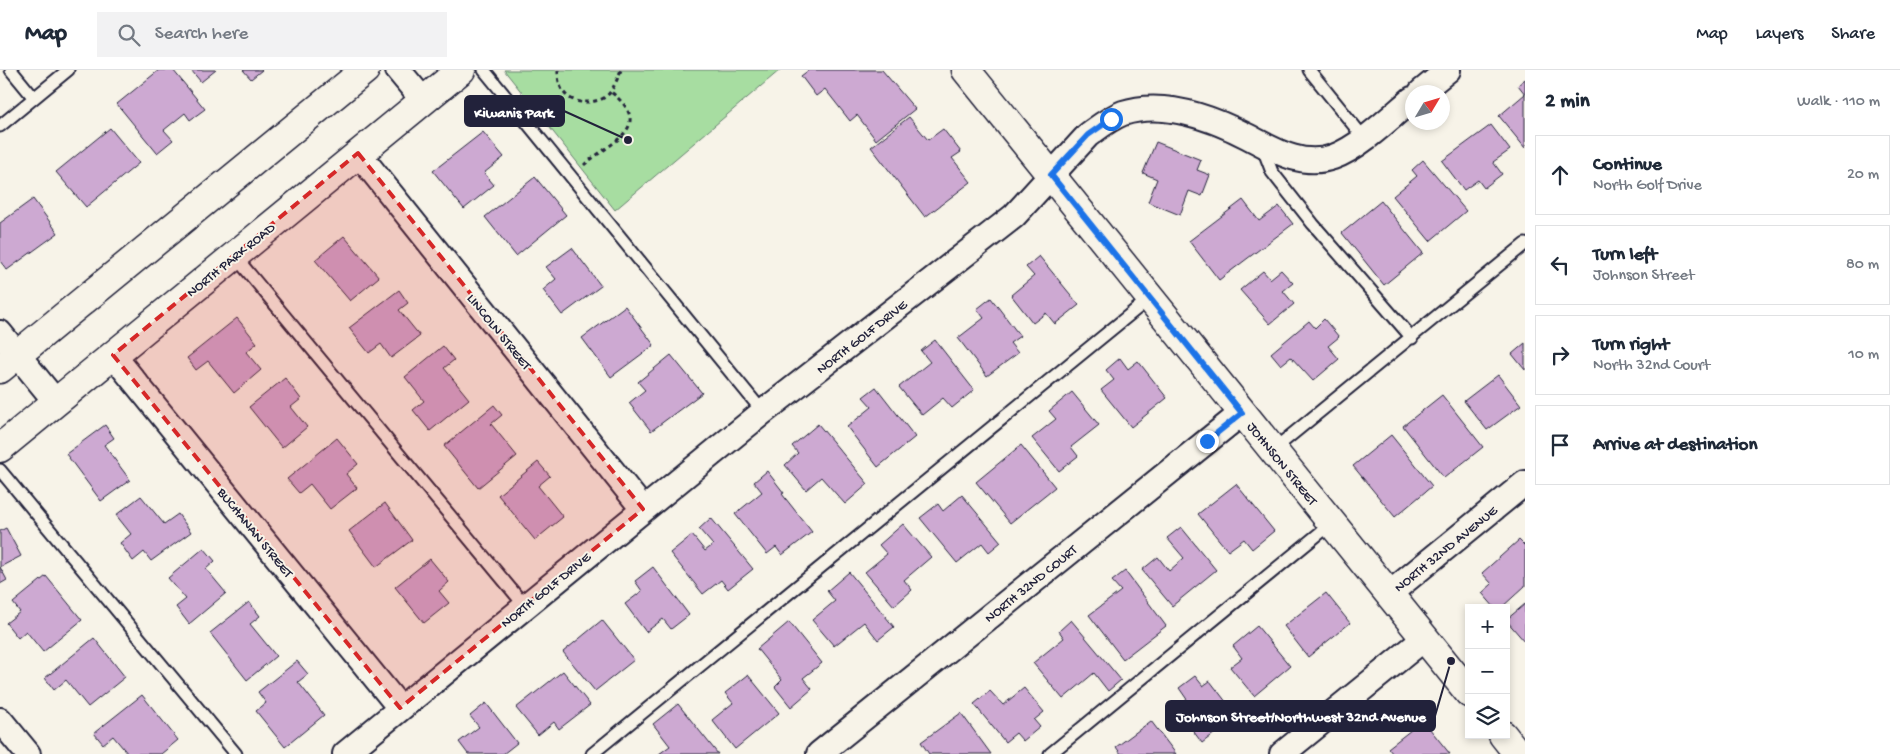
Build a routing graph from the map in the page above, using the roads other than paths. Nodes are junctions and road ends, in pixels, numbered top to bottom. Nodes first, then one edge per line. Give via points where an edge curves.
1 (11, 70) edge
2 (68, 70) edge
3 (365, 70) edge
4 (398, 70) edge
5 (461, 70) edge
6 (484, 70) edge
7 (966, 70) edge
8 (1308, 70) edge
9 (1448, 70) edge
10 (1430, 85) edge
11 (34, 98) junction
12 (423, 100) junction
13 (1405, 105) edge
14 (0, 126) edge
15 (1364, 138) junction
16 (1262, 144) junction
17 (358, 153) junction
18 (1051, 175) junction
19 (1525, 244) edge
20 (234, 255) junction
21 (1150, 298) junction
22 (0, 333) edge
23 (1412, 338) junction
24 (113, 355) junction
25 (9, 362) edge
26 (56, 402) junction
27 (763, 412) junction
28 (1242, 413) junction
29 (0, 448) edge
30 (1273, 450) junction
31 (0, 470) edge
32 (1522, 491) edge
33 (643, 509) junction
34 (1332, 523) junction
35 (1389, 594) junction
36 (525, 606) junction
37 (1425, 638) junction
38 (1465, 687) edge
39 (400, 708) junction
40 (0, 720) edge
41 (28, 754) edge
42 (236, 754) edge
43 (345, 754) edge
44 (592, 754) edge
45 (819, 754) edge
46 (1050, 754) edge
47 (1282, 754) edge

1 - 11 lane
2 - 11 lane
3 - 25 street
4 - 12 street
5 - 12 street, NORTH PARK ROAD
6 - 27 lane
7 - 18 street, JOHNSON STREET
8 - 15 lane
9 - 10 street
11 - 14 lane
12 - 17 street, NORTH PARK ROAD
13 - 15 street, NORTH GOLF DRIVE
15 - 16 street, NORTH GOLF DRIVE via 1343,153 1320,160 1289,157
16 - 18 street, NORTH GOLF DRIVE via 1228,127 1190,114 1139,110 1124,113 1101,125
16 - 23 lane via 1272,172
17 - 20 street, NORTH PARK ROAD
17 - 33 street, LINCOLN STREET
18 - 21 street, JOHNSON STREET
18 - 27 street, NORTH GOLF DRIVE via 1014,216
19 - 23 lane
20 - 24 street, NORTH PARK ROAD
20 - 36 lane
21 - 28 street, JOHNSON STREET
21 - 44 lane
22 - 25 street
23 - 30 lane
24 - 26 street, NORTH PARK ROAD
24 - 39 street, BUCHANAN STREET
25 - 26 street
26 - 29 street, NORTH PARK ROAD
27 - 33 street, NORTH GOLF DRIVE
28 - 30 street, JOHNSON STREET
28 - 45 street, NORTH 32ND COURT
30 - 34 street, JOHNSON STREET
31 - 42 lane
32 - 35 street, NORTH 32ND AVENUE
33 - 36 street, NORTH GOLF DRIVE
34 - 35 street, JOHNSON STREET
34 - 46 lane
35 - 37 street, JOHNSON STREET
36 - 39 street, NORTH GOLF DRIVE
37 - 38 street, JOHNSON STREET
37 - 47 street
39 - 43 street, NORTH GOLF DRIVE
40 - 41 street

